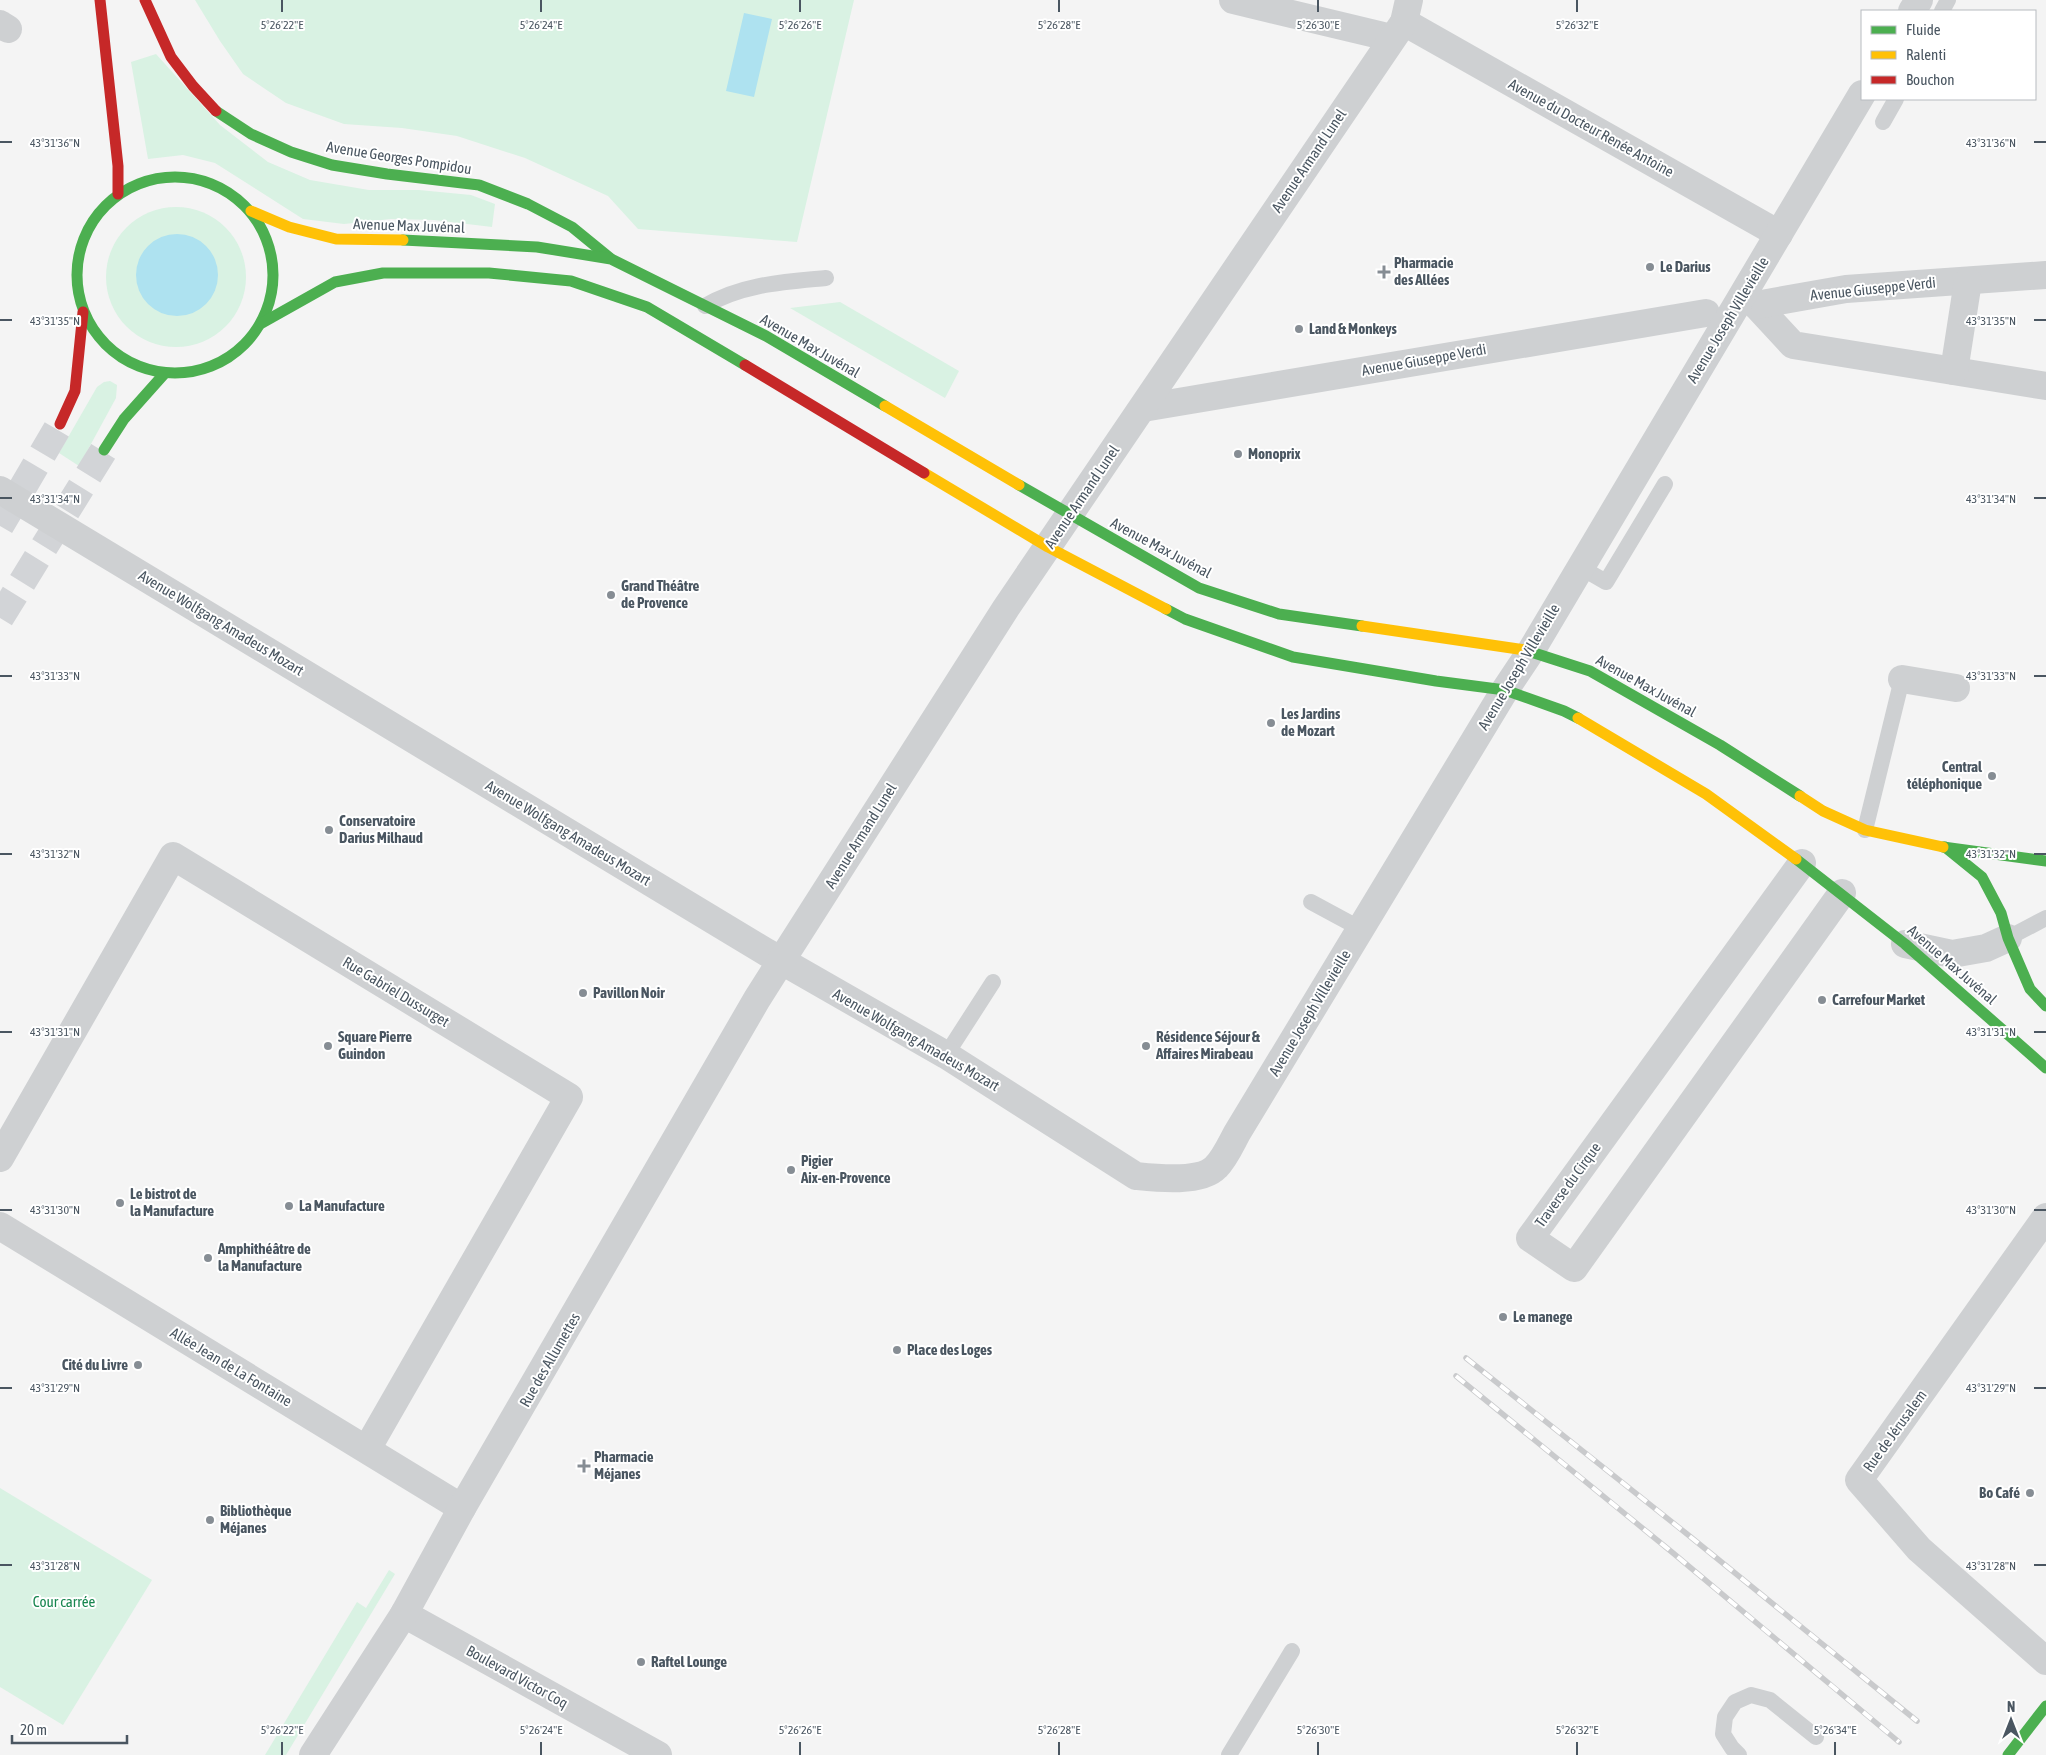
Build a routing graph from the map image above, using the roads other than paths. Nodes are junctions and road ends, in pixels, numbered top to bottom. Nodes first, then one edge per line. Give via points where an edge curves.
1 (100, 0) edge
2 (145, 0) edge
3 (1233, 0) edge
4 (1402, 20) edge
5 (1861, 96) edge
6 (1895, 100) edge
7 (1884, 122) dead end
8 (118, 194) junction
9 (251, 211) junction
10 (1779, 234) junction
11 (611, 259) junction
12 (2046, 275) edge
13 (826, 278) dead end
14 (1968, 280) junction
15 (705, 306) junction
16 (83, 312) junction
17 (1706, 313) dead end
18 (262, 323) junction
19 (1954, 371) junction
20 (166, 373) junction
21 (2046, 386) edge
22 (1143, 408) junction
23 (60, 424) tunnel mouth
24 (104, 450) tunnel mouth
25 (1665, 484) dead end
26 (0, 490) edge
27 (1069, 515) junction
28 (1048, 547) junction
29 (1580, 567) junction
30 (1531, 651) junction
31 (1902, 680) joint
32 (1956, 688) dead end
33 (1505, 690) junction
34 (1865, 830) junction
35 (1946, 847) junction
36 (2046, 860) edge
37 (1802, 863) junction
38 (1842, 893) junction
39 (1311, 902) dead end
40 (2046, 918) edge
41 (1361, 929) junction
42 (2008, 938) junction
43 (1905, 944) junction
44 (781, 961) junction
45 (993, 982) dead end
46 (2046, 1006) edge
47 (946, 1055) junction
48 (2046, 1068) edge
49 (0, 1158) edge
50 (1136, 1176) joint
51 (2046, 1217) edge
52 (0, 1226) edge
53 (367, 1449) junction
54 (462, 1508) junction
55 (404, 1614) junction
56 (1292, 1651) dead end
57 (2046, 1661) edge
58 (2046, 1706) edge
59 (1816, 1737) dead end
60 (313, 1755) edge
61 (658, 1755) edge
62 (1229, 1755) edge
63 (1739, 1755) edge
64 (2008, 1755) edge

1 - 8 main road via 118,166
2 - 11 main road, Avenue Georges Pompidou via 171,57 192,86 215,110 251,134 291,152 332,165 479,185 528,204 572,227
3 - 4 street, Avenue du Docteur Renée Antoine
4 - 10 street, Avenue du Docteur Renée Antoine
4 - 22 street, Avenue Armand Lunel
5 - 10 street, Avenue Joseph Villevieille
6 - 7 lane
8 - 9 main road via 151,179 188,177 223,188
8 - 16 main road via 98,212 84,234 77,260 76,286
9 - 11 main road, Avenue Max Juvénal via 289,227 336,239 537,247
9 - 18 main road via 267,237 274,266 272,295
10 - 29 street, Avenue Joseph Villevieille
11 - 15 main road, Avenue Max Juvénal
12 - 14 street, Avenue Giuseppe Verdi
13 - 15 lane via 741,290 721,296
14 - 19 street
14 - 19 street, Avenue Giuseppe Verdi via 1846,289 1756,305 1793,345
15 - 27 main road, Avenue Max Juvénal via 766,336
16 - 20 main road via 102,342 131,364
16 - 23 main road via 75,391
17 - 22 street, Avenue Giuseppe Verdi
18 - 20 main road via 244,346 221,363 194,372
18 - 28 main road, Avenue Max Juvénal via 335,282 383,274 489,274 571,281 647,307
19 - 21 street, Avenue Giuseppe Verdi
20 - 24 main road via 124,419
22 - 27 street, Avenue Armand Lunel
25 - 29 lane via 1606,582
26 - 44 street, Avenue Wolfgang Amadeus Mozart
27 - 28 street, Avenue Armand Lunel
27 - 30 main road, Avenue Max Juvénal via 1200,588 1279,614
28 - 33 main road, Avenue Max Juvénal via 1184,619 1293,657
28 - 44 street, Avenue Armand Lunel
29 - 30 street, Avenue Joseph Villevieille
30 - 33 street, Avenue Joseph Villevieille
30 - 34 main road, Avenue Max Juvénal via 1590,671 1720,745 1823,811
31 - 32 street
31 - 34 lane
33 - 37 main road, Avenue Max Juvénal via 1564,712 1612,737 1706,794
33 - 41 street, Avenue Joseph Villevieille
34 - 35 main road, Avenue Max Juvénal
35 - 36 main road
35 - 42 main road, Avenue Max Juvénal via 1982,877 2001,912
37 - 38 main road, Avenue Max Juvénal
37 - 38 street, Traverse du Cirque via 1530,1238 1574,1268
38 - 43 main road, Avenue Max Juvénal
39 - 41 lane
40 - 42 lane
41 - 50 street, Avenue Joseph Villevieille via 1216,1168 1196,1176 1170,1179
42 - 43 street via 1986,948 1952,954
42 - 46 main road, Avenue Max Juvénal via 2030,989
43 - 48 main road, Avenue Max Juvénal
44 - 47 street, Avenue Wolfgang Amadeus Mozart
44 - 54 street, Rue des Allumettes
45 - 47 lane
47 - 50 street, Avenue Wolfgang Amadeus Mozart
49 - 53 street, Rue Gabriel Dussurget via 173,856 570,1097
51 - 57 street, Rue de Jérusalem via 1859,1480 1919,1549
52 - 53 street, Allée Jean de La Fontaine
53 - 54 street, Allée Jean de La Fontaine
54 - 55 street, Rue des Allumettes
55 - 60 street, Rue des Allumettes
55 - 61 street, Boulevard Victor Coq
56 - 62 lane
58 - 64 main road
59 - 63 lane via 1770,1700 1751,1695 1735,1702 1725,1717 1723,1734

